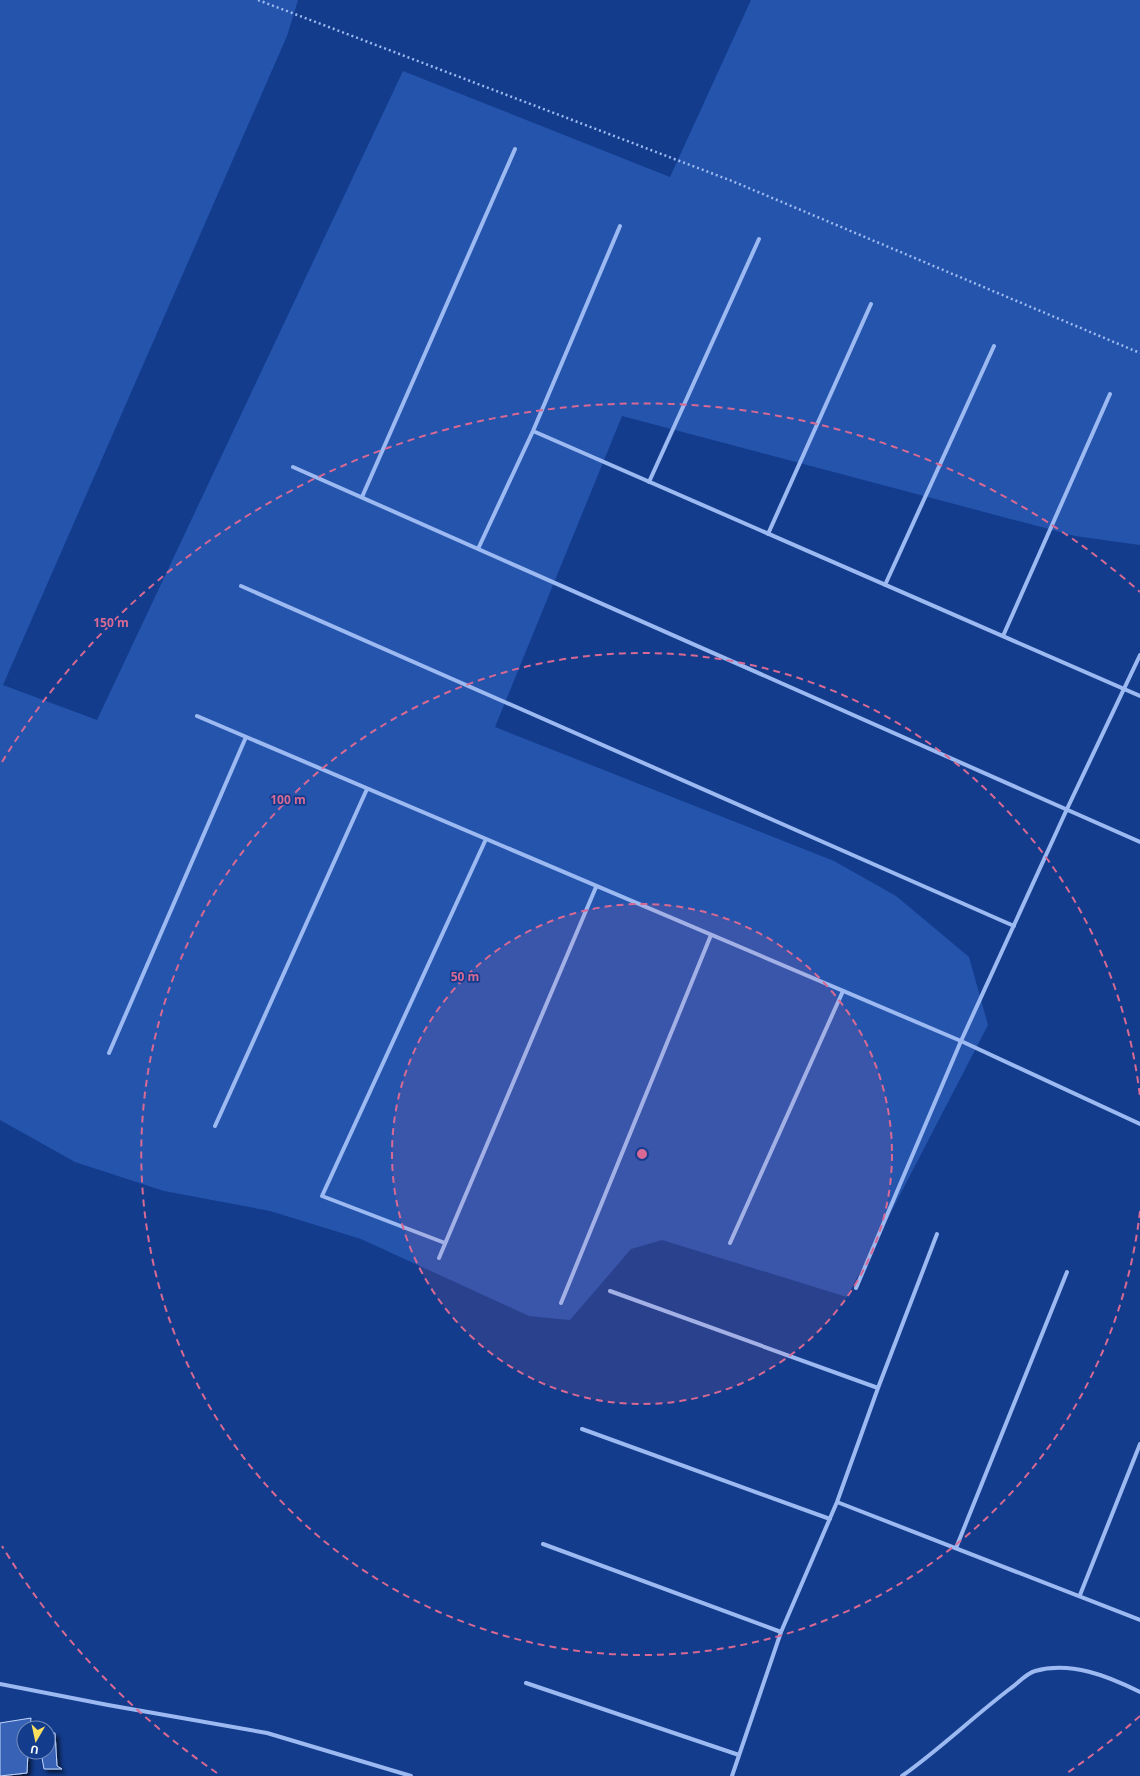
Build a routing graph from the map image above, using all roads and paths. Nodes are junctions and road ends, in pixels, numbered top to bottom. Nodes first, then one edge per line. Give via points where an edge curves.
1 (258, 0) edge
2 (515, 149) dead end
3 (620, 226) dead end
4 (759, 240) dead end
5 (871, 304) dead end
6 (994, 346) dead end
7 (1140, 353) edge
8 (1110, 394) dead end
9 (533, 431) junction
10 (293, 467) dead end
11 (649, 482) junction
12 (362, 497) junction
13 (768, 534) junction
14 (478, 549) junction
15 (885, 585) junction
16 (241, 586) dead end
17 (1003, 636) junction
18 (1140, 655) edge
19 (1125, 689) junction
20 (1140, 696) edge
21 (197, 716) dead end
22 (246, 738) junction
23 (367, 789) junction
24 (1067, 809) junction
25 (486, 840) junction
26 (1140, 842) edge
27 (596, 887) junction
28 (1014, 926) junction
29 (711, 935) junction
30 (843, 991) junction
31 (961, 1042) junction
32 (108, 1053) dead end
33 (1140, 1124) edge
34 (215, 1126) dead end
35 (937, 1234) dead end
36 (730, 1243) dead end
37 (445, 1244) junction
38 (439, 1258) dead end
39 (1067, 1272) dead end
40 (856, 1288) dead end
41 (610, 1292) dead end
42 (561, 1303) dead end
43 (878, 1388) junction
44 (582, 1429) dead end
45 (1140, 1444) edge
46 (837, 1502) junction
47 (830, 1519) junction
48 (543, 1544) dead end
49 (956, 1548) junction
50 (1080, 1595) junction
51 (1140, 1620) edge
52 (781, 1632) junction
53 (526, 1683) dead end
54 (0, 1684) edge
55 (1140, 1692) edge
56 (739, 1755) junction
57 (411, 1776) edge
58 (732, 1776) edge
59 (902, 1776) edge

1 - 7 path via 732,181
2 - 12 street
3 - 9 street
4 - 11 street
5 - 13 street
6 - 15 street
8 - 17 street
9 - 11 street
9 - 14 street
10 - 12 street
11 - 13 street
12 - 14 street
13 - 15 street
14 - 24 street
15 - 17 street
16 - 28 street
17 - 19 street
18 - 19 street
19 - 20 street
19 - 24 street
21 - 22 street
22 - 23 street
22 - 32 street
23 - 25 street
23 - 34 street
24 - 26 street
24 - 28 street
25 - 27 street
25 - 37 street via 322,1196
27 - 29 street
27 - 37 street
28 - 31 street
29 - 30 street
29 - 42 street
30 - 31 street
30 - 36 street
31 - 33 street
31 - 40 street
35 - 43 street
37 - 38 street
39 - 49 street
41 - 43 street
43 - 46 street
44 - 47 street
45 - 50 street
46 - 47 street
46 - 49 street
47 - 52 street
48 - 52 street
49 - 50 street
50 - 51 street
52 - 56 street
53 - 56 street
54 - 57 street via 267,1733
55 - 59 street via 1112,1678 1067,1667 1034,1671
56 - 58 street

